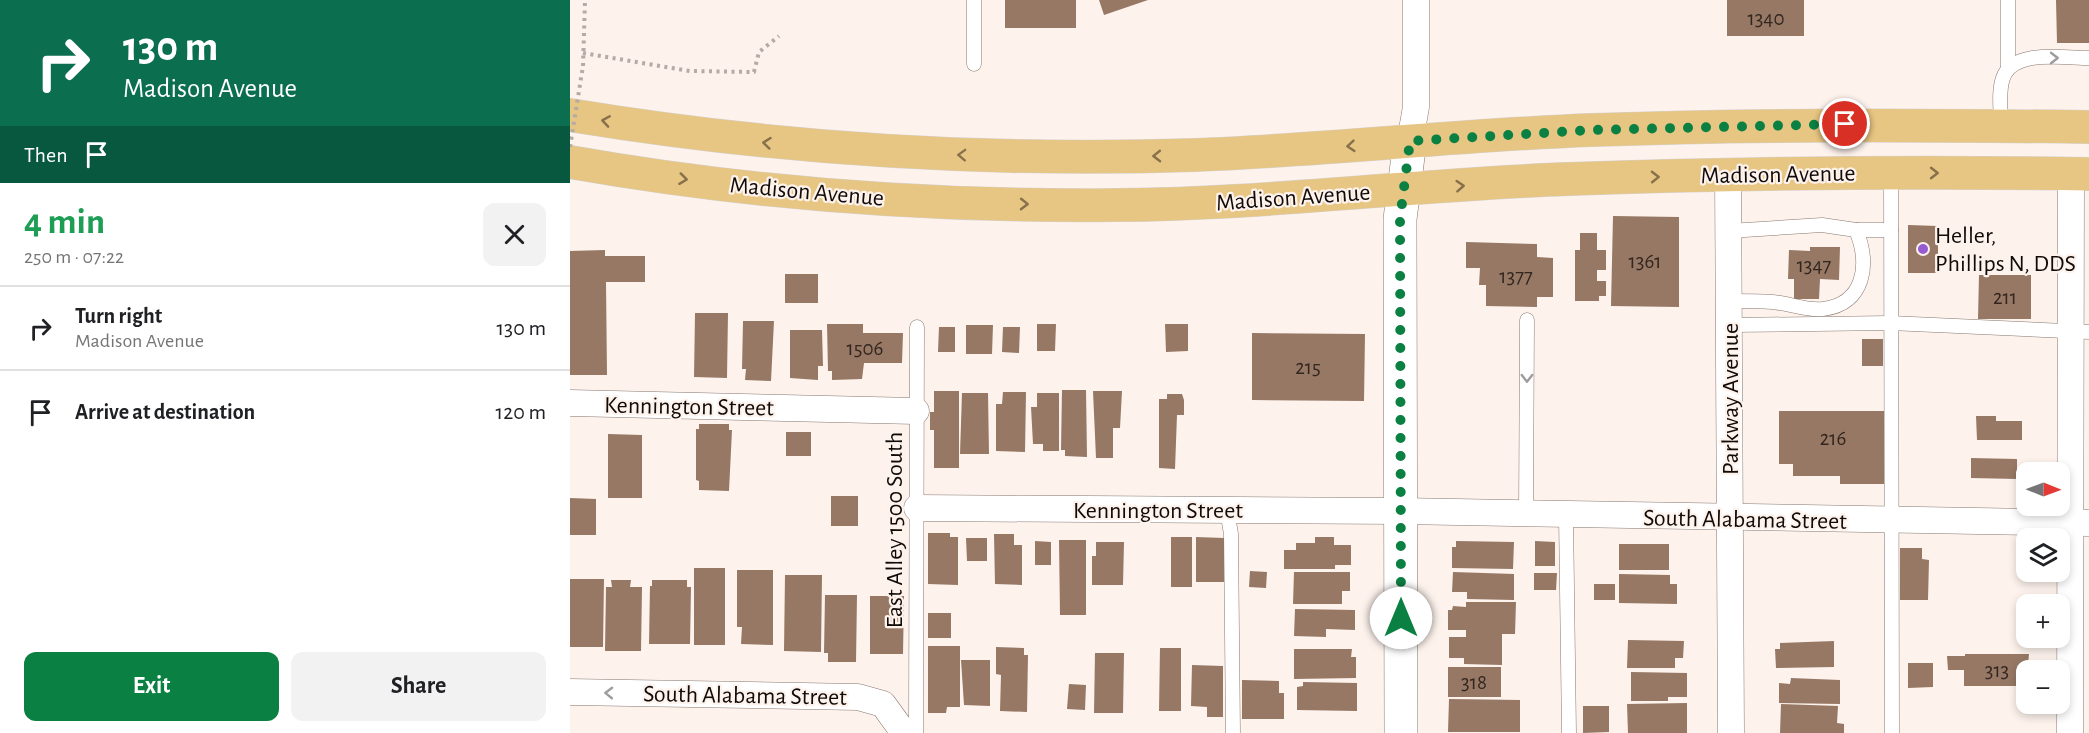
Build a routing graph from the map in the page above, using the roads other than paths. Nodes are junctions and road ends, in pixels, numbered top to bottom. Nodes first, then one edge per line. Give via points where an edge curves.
1 (974, 0) edge
2 (1416, 0) edge
3 (2008, 0) edge
4 (2089, 58) edge
5 (974, 64) dead end
6 (2014, 64) junction
7 (570, 115) edge
8 (2001, 126) junction
9 (2089, 127) edge
10 (1410, 141) junction
11 (570, 162) edge
12 (1728, 173) junction
13 (1891, 173) junction
14 (2080, 174) edge
15 (1402, 190) junction
16 (1856, 230) junction
17 (1871, 230) junction
18 (1891, 230) junction
19 (1729, 231) junction
20 (1863, 247) junction
21 (1729, 313) junction
22 (1527, 320) dead end
23 (1890, 323) junction
24 (917, 327) dead end
25 (2080, 332) edge
26 (570, 403) edge
27 (916, 411) junction
28 (917, 508) junction
29 (1227, 510) junction
30 (1400, 511) junction
31 (1526, 515) junction
32 (1566, 516) junction
33 (1730, 519) junction
34 (1891, 521) junction
35 (2079, 523) edge
36 (570, 692) edge
37 (904, 733) edge
38 (916, 733) edge
39 (1233, 733) edge
40 (1401, 733) edge
41 (1569, 733) edge
42 (1731, 733) edge
43 (1892, 733) edge
44 (2070, 733) edge

1 - 5 lane
2 - 10 street via 1416,107
3 - 6 lane
6 -> 4 lane
6 - 8 lane via 2002,80
10 -> 7 main road, Madison Avenue via 1190,155 960,156 772,143
8 - 9 main road, Madison Avenue
8 - 10 main road, Madison Avenue via 1752,125
10 - 15 street
11 -> 15 main road, Madison Avenue via 780,191 958,203 1131,205
12 - 13 main road, Madison Avenue
15 -> 12 main road, Madison Avenue
12 - 19 street, Parkway Avenue
13 -> 14 main road, Madison Avenue
13 - 18 lane
14 - 25 street
15 - 30 street
16 - 17 lane
16 - 19 lane via 1822,225
16 - 20 lane
17 - 18 lane
17 - 20 lane
18 - 23 lane
19 - 21 street, Parkway Avenue
20 - 21 lane via 1864,270 1858,291 1840,305 1821,309 1772,302
21 - 23 lane
21 - 33 street, Parkway Avenue
22 -> 31 lane
23 - 25 lane
23 - 34 lane
24 - 27 lane, East Alley 1500 South
25 - 35 street
26 - 27 street, Kennington Street
27 - 28 lane, East Alley 1500 South
28 - 29 street, Kennington Street
28 - 38 lane, East Alley 1500 South
29 - 30 street, Kennington Street
29 - 39 lane via 1231,534
30 - 31 street, South Alabama Street
30 - 40 street
31 - 32 street, South Alabama Street
32 - 33 street, South Alabama Street
32 - 41 lane
33 - 34 street, South Alabama Street
33 - 42 street, Parkway Avenue
34 - 35 street, South Alabama Street
34 - 43 lane
35 - 44 street
37 -> 36 street, South Alabama Street via 883,704 858,697

